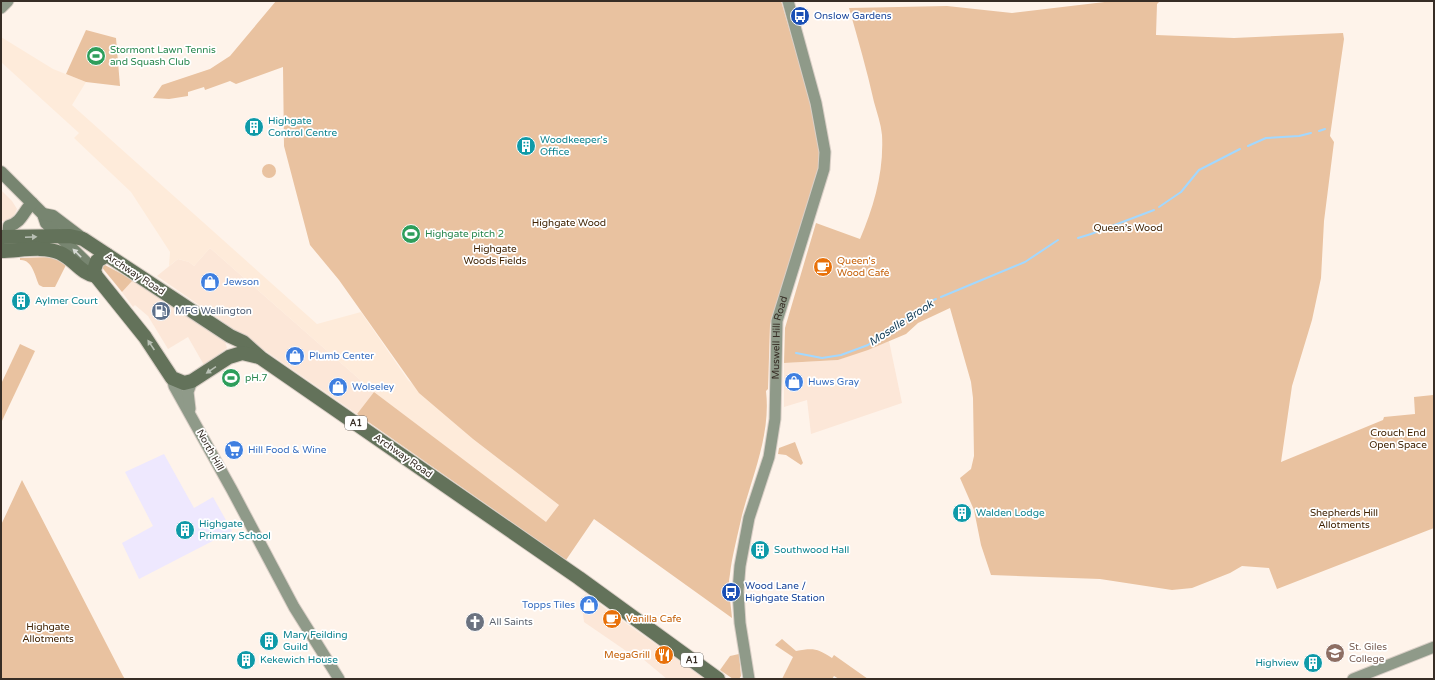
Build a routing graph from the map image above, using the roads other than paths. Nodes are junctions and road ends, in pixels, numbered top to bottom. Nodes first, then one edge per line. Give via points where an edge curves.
1 (8, 1) edge
2 (788, 1) edge
3 (1, 8) edge
4 (1, 172) edge
5 (32, 203) junction
6 (43, 214) junction
7 (60, 236) junction
8 (5, 237) edge
9 (82, 239) junction
10 (1, 251) edge
11 (107, 255) junction
12 (95, 273) junction
13 (230, 336) junction
14 (229, 357) junction
15 (261, 358) junction
16 (187, 390) junction
17 (1434, 647) edge
18 (339, 679) edge
19 (718, 679) edge
20 (749, 679) edge
21 (1353, 679) edge

1 - 3 main road
2 - 20 main road, Muswell Hill Road via 816,102 825,152 824,169 777,321 775,419 769,457 749,518 740,566 740,623
4 - 5 main road
5 - 6 main road
5 - 8 main road via 17,223 9,226
6 - 7 main road via 46,223
6 - 9 main road via 53,216
8 -> 7 highway, A1
7 - 9 highway, Archway Road / A1
12 -> 7 main road
9 - 11 highway, Archway Road / A1
10 - 12 highway via 52,250 63,254 88,275
11 - 12 highway via 97,261
11 - 13 highway, Archway Road / A1
16 -> 12 highway via 184,383 172,378 145,337
13 - 14 highway via 232,346
13 - 15 highway, Archway Road / A1 via 243,342
14 - 15 highway, A1 via 242,353
14 -> 16 highway, A1
15 - 19 highway, Archway Road / A1 via 579,578
16 - 18 main road, North Hill via 192,419 294,607
17 - 21 main road

